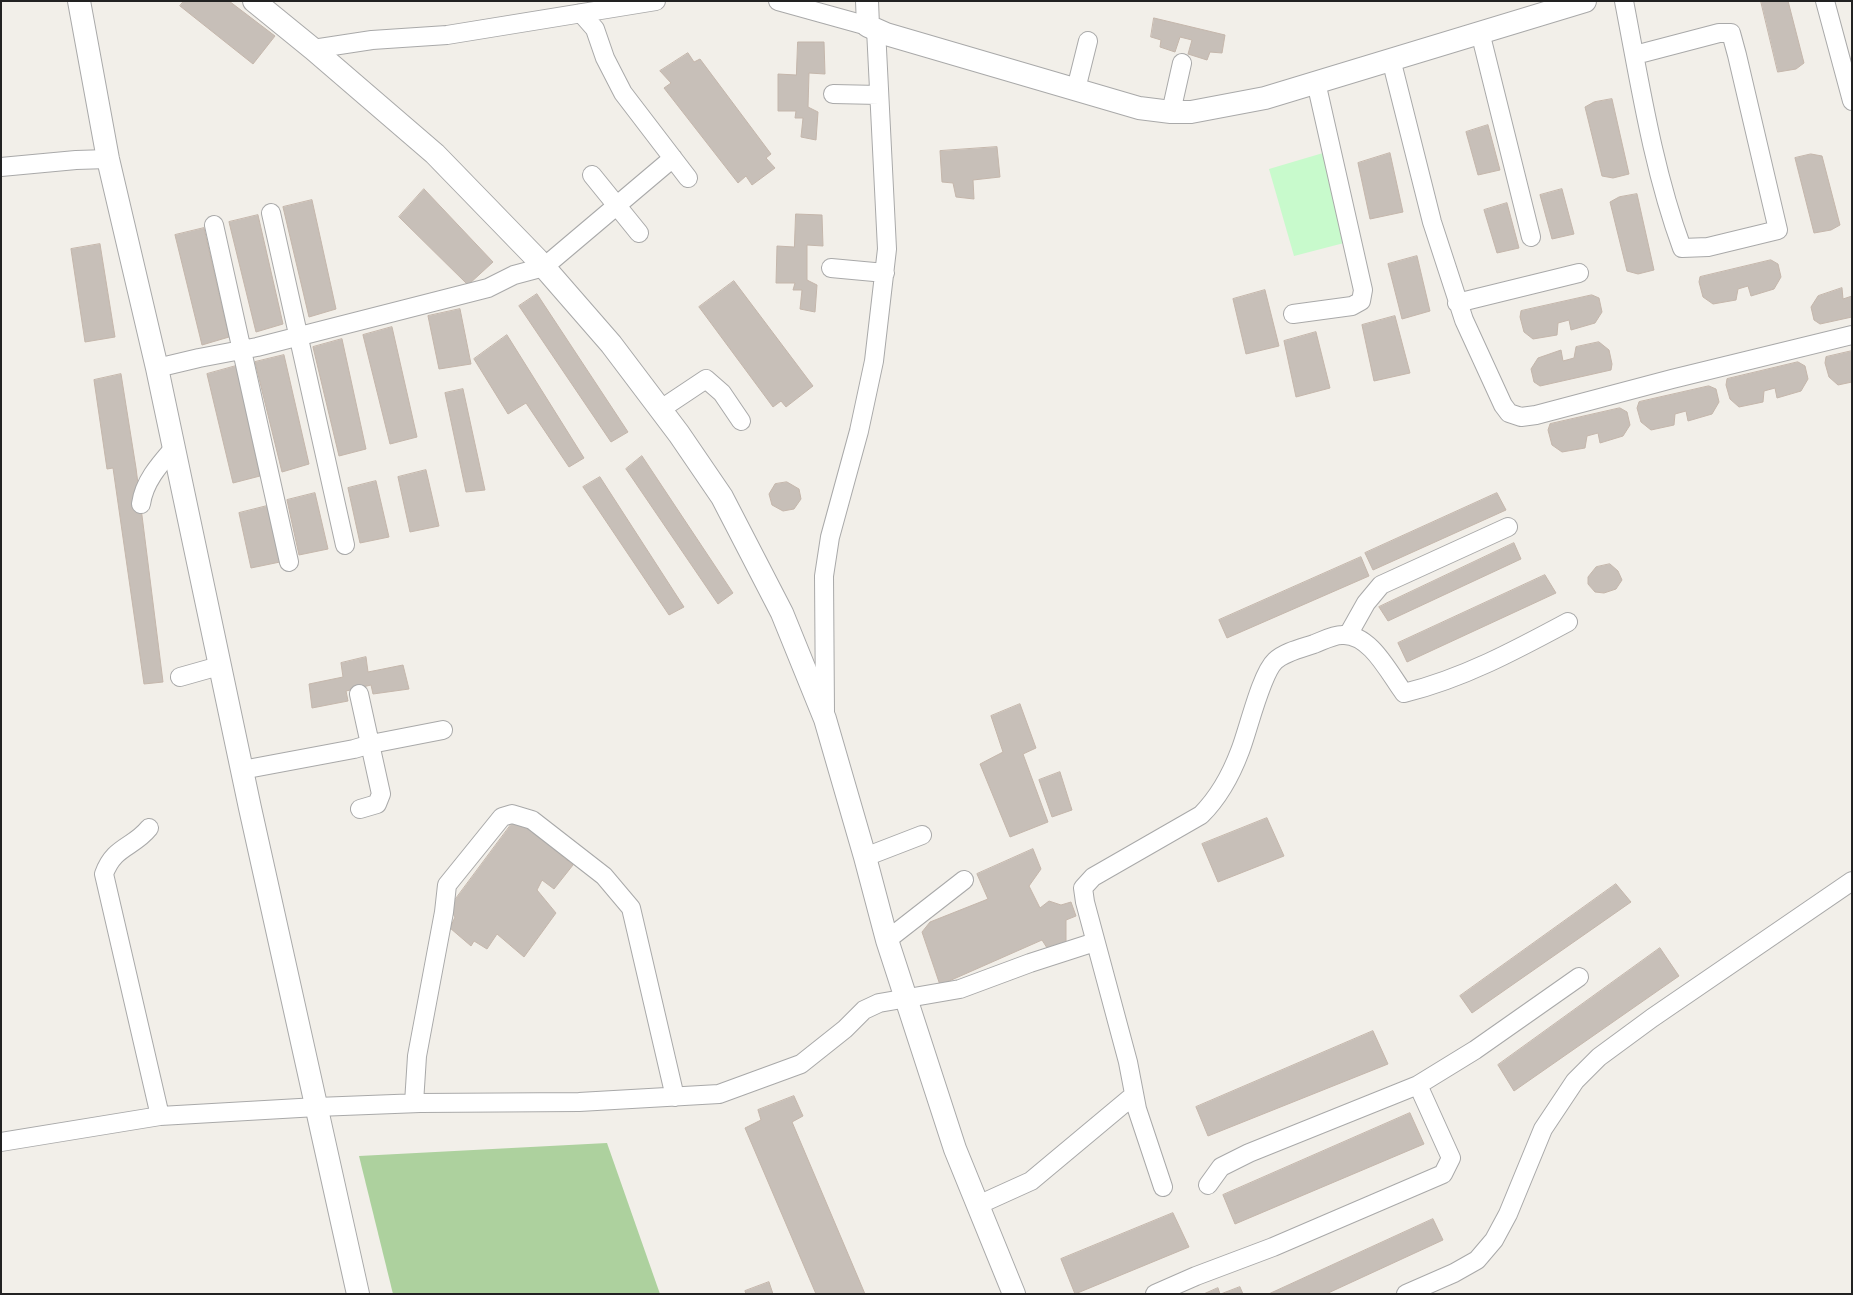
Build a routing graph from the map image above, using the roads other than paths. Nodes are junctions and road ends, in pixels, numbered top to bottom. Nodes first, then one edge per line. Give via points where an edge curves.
1 (79, 1) edge
2 (254, 1) edge
3 (656, 1) edge
4 (778, 1) edge
5 (867, 1) edge
6 (1585, 1) edge
7 (1624, 1) edge
8 (1825, 1) edge
9 (574, 10) edge
10 (872, 28) junction
11 (1480, 32) junction
12 (1088, 41) dead end
13 (313, 49) junction
14 (1635, 55) junction
15 (1391, 59) junction
16 (1182, 63) dead end
17 (1316, 82) junction
18 (1076, 89) junction
19 (833, 94) dead end
20 (878, 95) junction
21 (1852, 101) edge
22 (1171, 112) junction
23 (673, 158) junction
24 (108, 159) junction
25 (1, 167) edge
26 (592, 175) dead end
27 (688, 178) dead end
28 (616, 205) junction
29 (271, 213) dead end
30 (214, 225) dead end
31 (639, 233) dead end
32 (1531, 237) dead end
33 (544, 267) junction
34 (831, 268) dead end
35 (884, 273) junction
36 (1579, 273) dead end
37 (1457, 303) junction
38 (1293, 314) dead end
39 (1852, 335) edge
40 (298, 336) junction
41 (242, 350) junction
42 (157, 368) junction
43 (661, 409) junction
44 (741, 421) dead end
45 (173, 448) junction
46 (141, 504) dead end
47 (1508, 527) dead end
48 (345, 545) dead end
49 (288, 562) dead end
50 (1568, 622) dead end
51 (1348, 635) junction
52 (219, 666) junction
53 (180, 677) dead end
54 (359, 694) dead end
55 (825, 719) junction
56 (443, 730) dead end
57 (371, 744) junction
58 (242, 770) junction
59 (360, 810) dead end
60 (149, 828) dead end
61 (922, 835) dead end
62 (865, 857) junction
63 (964, 880) dead end
64 (1852, 881) edge
65 (887, 940) junction
66 (1095, 942) junction
67 (1579, 977) dead end
68 (906, 998) junction
69 (1418, 1085) junction
70 (1134, 1095) junction
71 (675, 1097) junction
72 (414, 1103) junction
73 (317, 1107) junction
74 (160, 1116) junction
75 (1, 1142) edge
76 (1208, 1185) dead end
77 (1163, 1187) dead end
78 (978, 1205) junction
79 (358, 1294) edge
80 (1014, 1294) edge
81 (1155, 1294) edge
82 (1406, 1294) edge

1 - 24 street
2 - 13 street
3 - 9 street
4 - 10 street
5 - 10 street
6 - 11 street
7 - 14 street
8 - 21 street
9 - 13 street via 447,35 372,40
9 - 23 street via 595,29 605,58 623,93
10 - 18 street
10 - 20 street
11 - 15 street
11 - 32 street
12 - 18 street
13 - 33 street via 435,154
14 - 14 street via 1647,121 1673,224 1682,248 1708,247 1778,230 1731,33 1719,33
15 - 17 street
15 - 37 street via 1432,222
16 - 22 street
17 - 22 street via 1264,98 1191,112
17 - 38 street via 1363,290 1361,301 1352,306
18 - 22 street via 1139,108
19 - 20 street
20 - 35 street via 887,249
23 - 27 street
23 - 28 street
24 - 25 street
24 - 42 street
26 - 28 street
28 - 31 street
28 - 33 street
29 - 40 street
30 - 41 street
33 - 40 street via 514,275 488,288
33 - 43 street via 611,344
34 - 35 street
35 - 55 street via 874,361 859,431 830,537 824,576
36 - 37 street
37 - 39 street via 1503,405 1509,413 1521,417
40 - 41 street
40 - 48 street
41 - 42 street
41 - 49 street
42 - 45 street
43 - 44 street via 706,379 722,393
43 - 55 street via 722,497 782,613
45 - 46 street via 143,491
45 - 52 street
47 - 51 street via 1381,586 1366,604
50 - 51 street via 1510,653 1427,687 1404,692 1369,645 1355,636
51 - 66 street via 1341,634 1274,661 1264,679 1240,751 1213,803 1201,815 1093,877 1083,888
52 - 53 street
52 - 58 street
54 - 57 street
55 - 62 street
56 - 57 street
57 - 58 street
57 - 59 street via 381,794 377,804
58 - 73 street
60 - 74 street via 140,839 109,860 104,874
61 - 62 street
62 - 65 street
63 - 65 street
64 - 82 street via 1599,1057 1575,1081 1543,1129 1508,1214 1494,1240 1477,1260
65 - 68 street
66 - 68 street via 1030,962 960,989
66 - 70 street via 1128,1062
67 - 69 street via 1475,1050
68 - 71 street via 879,1003 864,1010 845,1029 801,1064 719,1094
68 - 78 street via 955,1149
69 - 76 street via 1249,1153 1220,1167
69 - 81 street via 1451,1158 1443,1174
70 - 77 street
70 - 78 street via 1031,1181
71 - 72 street via 579,1102
71 - 72 street via 631,908 604,876 532,820 512,814 502,817 447,885 417,1056
72 - 73 street
73 - 74 street
73 - 79 street
74 - 75 street
78 - 80 street

